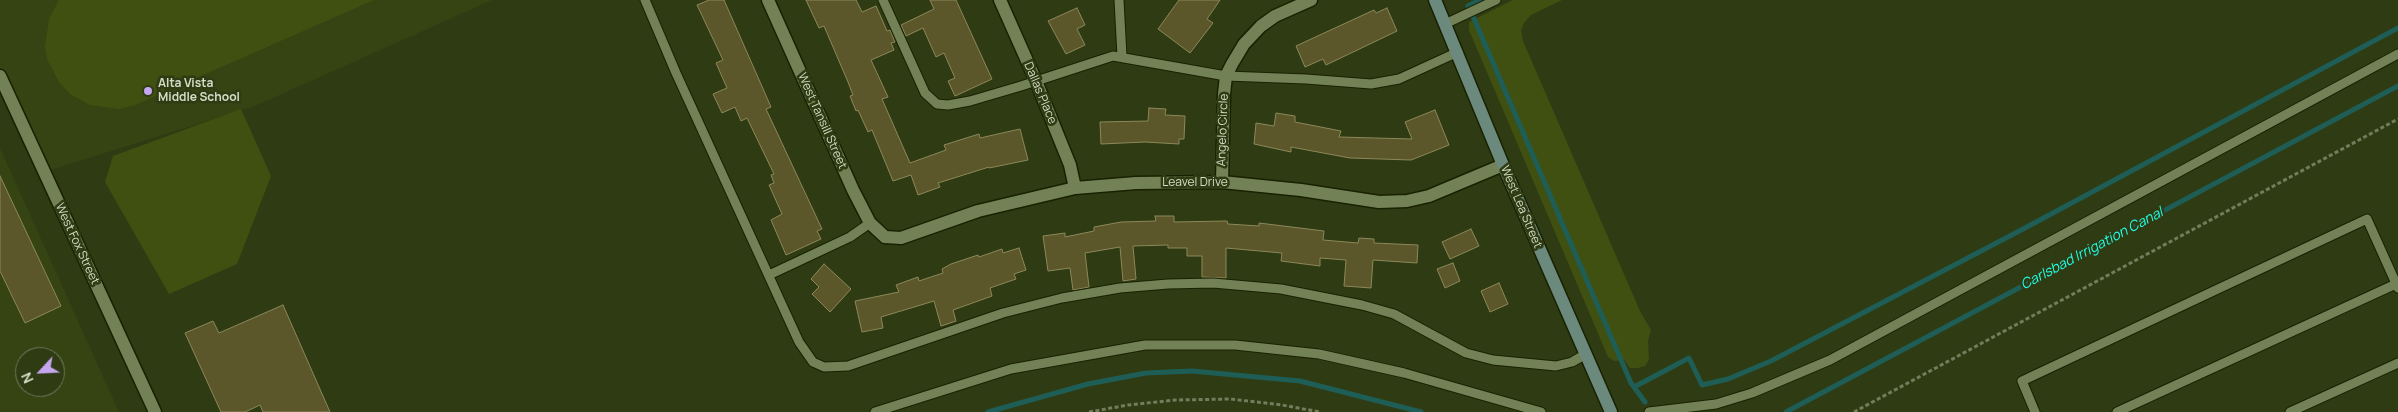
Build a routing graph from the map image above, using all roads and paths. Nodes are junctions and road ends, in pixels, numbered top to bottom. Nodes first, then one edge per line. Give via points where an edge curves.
1 (645, 0) edge
2 (768, 0) edge
3 (883, 0) edge
4 (1000, 0) edge
5 (1119, 0) edge
6 (1311, 0) edge
7 (1435, 0) edge
8 (1496, 0) edge
9 (1445, 24) junction
10 (1458, 52) junction
11 (2398, 54) edge
12 (1122, 56) junction
13 (0, 76) edge
14 (1226, 76) junction
15 (1036, 81) junction
16 (2398, 119) edge
17 (1503, 165) junction
18 (1222, 182) junction
19 (1075, 188) junction
20 (870, 223) junction
21 (885, 237) joint
22 (769, 276) junction
23 (2397, 285) edge
24 (1586, 354) junction
25 (2398, 363) edge
26 (1608, 411) edge
27 (155, 412) edge
28 (875, 412) edge
29 (1089, 412) edge
30 (1320, 412) edge
31 (1541, 412) edge
32 (1649, 412) edge
33 (1854, 412) edge
34 (2035, 412) edge
35 (2117, 412) edge
36 (2290, 412) edge

1 - 22 lane
2 - 20 street, West Tansill Street
3 - 15 lane via 925,93 937,104 970,101
4 - 15 street, Dallas Place
5 - 12 lane
6 - 14 street, Angelo Circle via 1261,26 1244,44
7 - 9 main road, West Lea Street
8 - 9 lane
9 - 10 main road, West Lea Street
10 - 14 lane via 1418,72 1384,83
10 - 17 main road, West Lea Street
11 - 32 lane via 1830,360 1716,404
12 - 14 lane
12 - 15 lane via 1106,57
13 - 27 street, West Fox Street
14 - 18 street, Angelo Circle via 1222,115
15 - 19 street, Dallas Place via 1070,165
16 - 33 path
17 - 18 street, Leavel Drive via 1429,196 1407,201 1371,202
17 - 24 main road, West Lea Street
18 - 19 street, Leavel Drive via 1136,183
19 - 21 street, Leavel Drive via 978,211 901,238
20 - 21 street, West Tansill Street
20 - 22 lane via 850,237
22 - 24 lane via 800,342 813,362 824,367 864,362 1003,313 1062,298 1120,288 1213,283 1280,289 1362,305 1394,314 1466,353 1493,360 1556,366
23 - 34 lane via 2367,219 2022,381
23 - 35 lane
24 - 26 main road, West Lea Street
25 - 36 lane
28 - 31 lane via 1011,369 1145,345 1235,345 1319,354
29 - 30 path via 1128,404 1230,399

